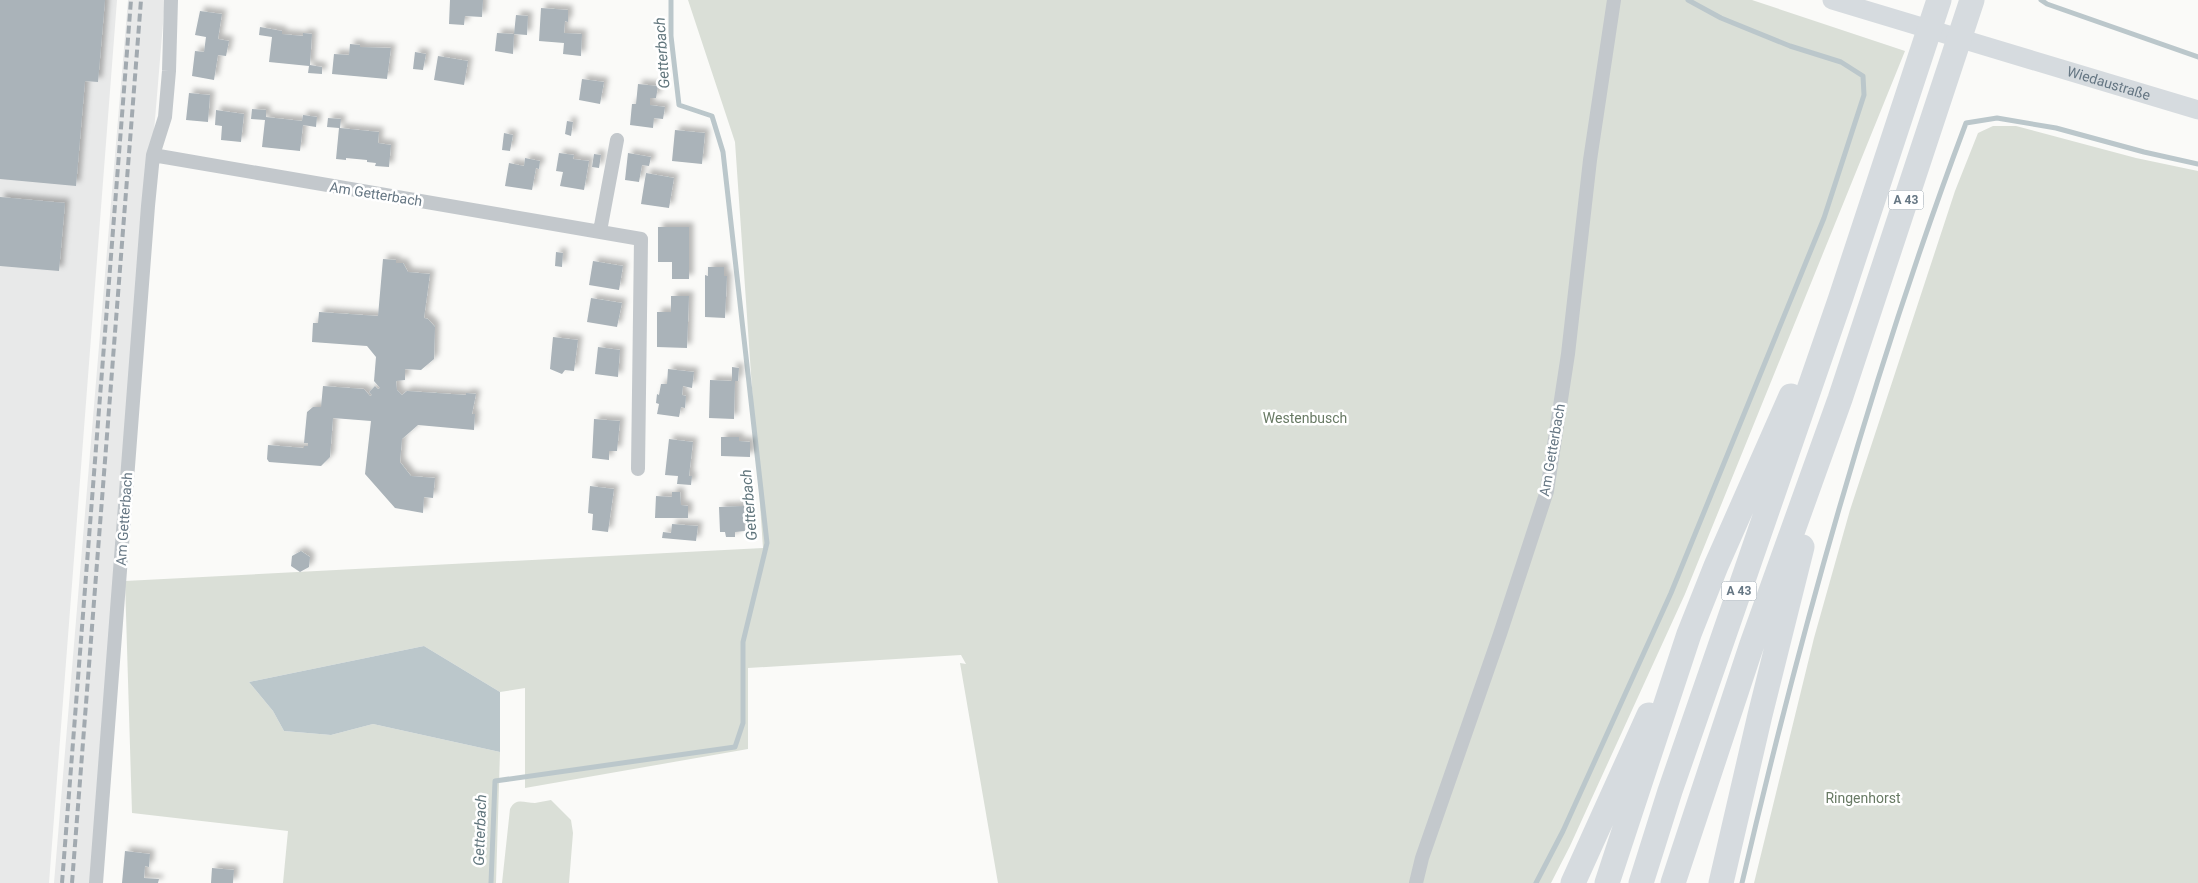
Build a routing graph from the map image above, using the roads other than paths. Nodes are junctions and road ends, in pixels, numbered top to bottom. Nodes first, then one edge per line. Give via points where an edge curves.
1 (171, 0) edge
2 (1614, 0) edge
3 (1832, 0) edge
4 (1939, 0) edge
5 (1972, 0) edge
6 (2198, 110) edge
7 (617, 140) dead end
8 (153, 155) junction
9 (600, 231) junction
10 (1840, 300) junction
11 (1840, 400) junction
12 (638, 469) dead end
13 (1689, 634) junction
14 (96, 883) edge
15 (1416, 883) edge
16 (1573, 883) edge
17 (1607, 883) edge
18 (1641, 883) edge
19 (1673, 883) edge
20 (1721, 883) edge

1 - 8 street, Am Getterbach via 165,117
2 - 15 street, Am Getterbach via 1590,160 1568,354 1546,491
3 - 6 main road, Wiedaustraße
4 - 10 highway, A 43
5 - 11 highway, A 43
7 - 9 street
8 - 9 street, Am Getterbach
8 - 14 street, Am Getterbach
9 - 12 street, Am Getterbach via 641,239
10 - 13 highway via 1755,475
10 - 18 highway, A 43
11 - 19 highway, A 43 via 1752,644
11 - 20 highway
13 - 16 highway via 1641,731
13 - 17 highway

